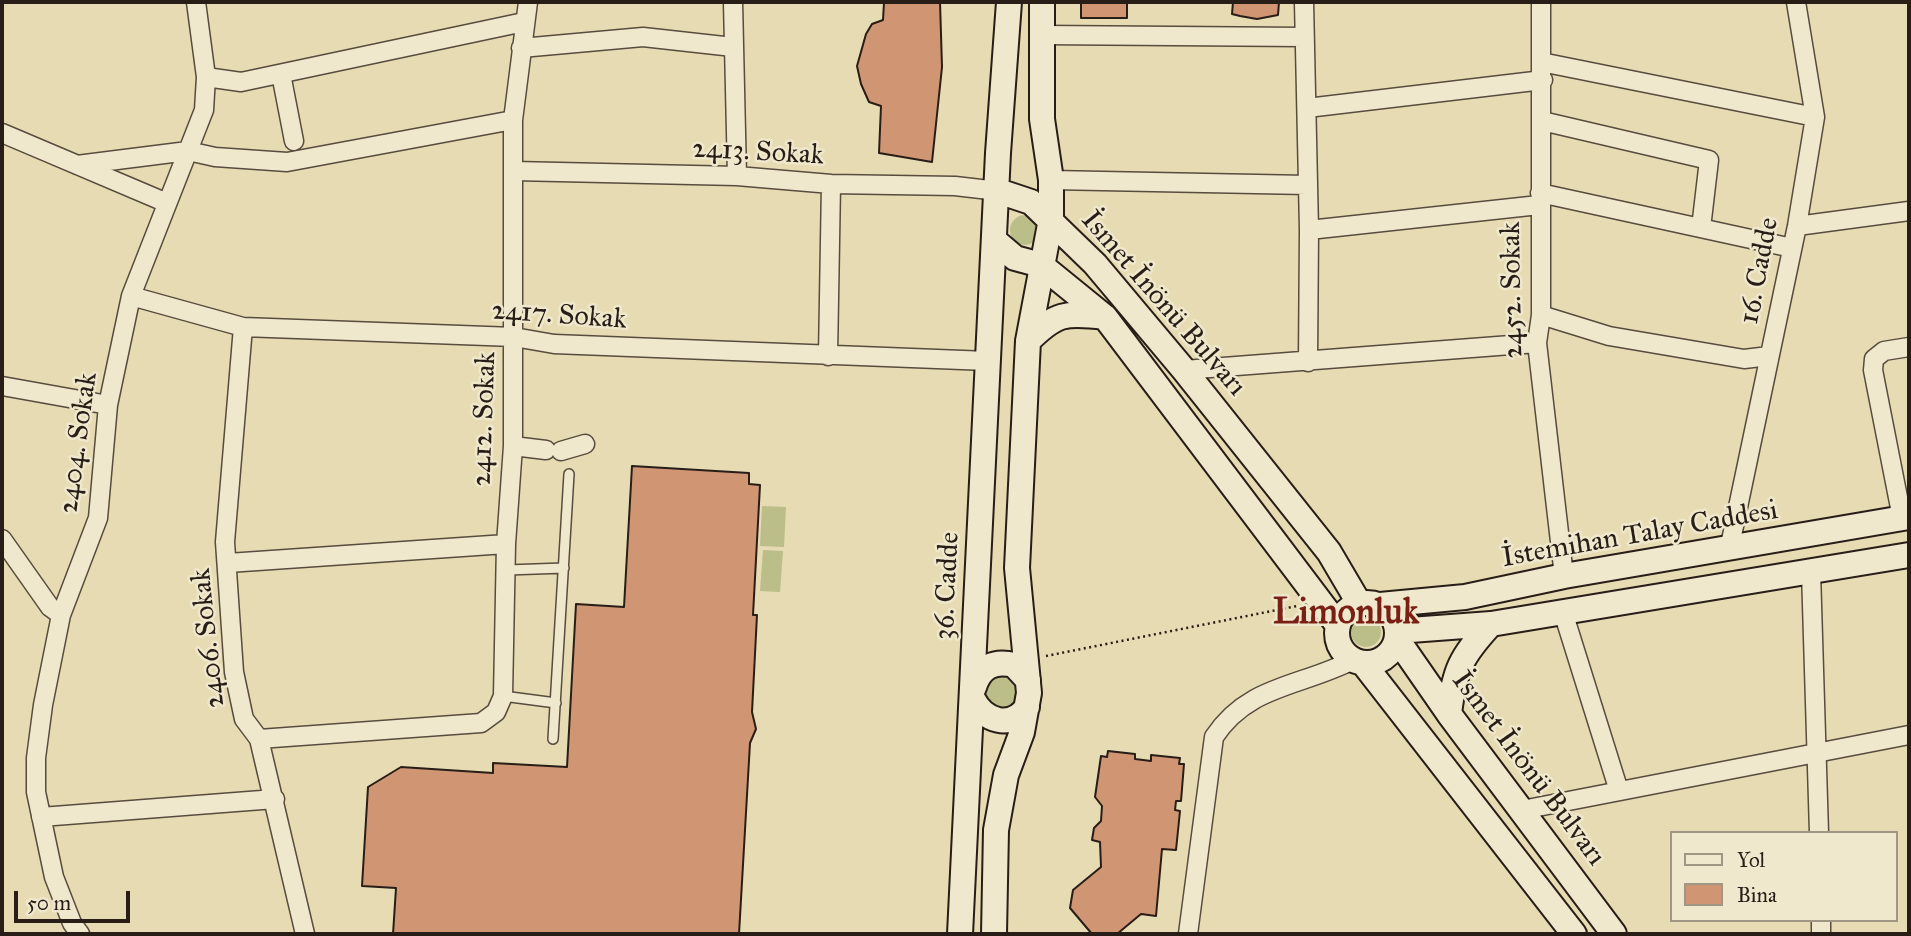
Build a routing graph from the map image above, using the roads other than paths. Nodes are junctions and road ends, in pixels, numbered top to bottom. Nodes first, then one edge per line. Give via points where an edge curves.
1 (196, 2) edge
2 (528, 2) edge
3 (733, 2) edge
4 (1009, 2) edge
5 (1042, 2) edge
6 (1304, 2) edge
7 (1541, 2) edge
8 (1796, 2) edge
9 (524, 22) junction
10 (1042, 35) junction
11 (1304, 37) junction
12 (733, 47) junction
13 (521, 48) junction
14 (1542, 71) junction
15 (281, 74) junction
16 (206, 77) junction
17 (1307, 108) junction
18 (1815, 117) junction
19 (513, 120) junction
20 (1542, 121) junction
21 (2, 133) edge
22 (294, 141) dead end
23 (188, 151) junction
24 (77, 165) junction
25 (514, 171) junction
26 (737, 176) junction
27 (1051, 180) junction
28 (831, 184) junction
29 (1307, 185) junction
30 (998, 191) junction
31 (1540, 199) junction
32 (167, 203) junction
33 (1909, 211) edge
34 (1051, 219) junction
35 (1797, 226) junction
36 (1700, 229) junction
37 (1310, 230) junction
38 (995, 241) junction
39 (1792, 248) junction
40 (1041, 265) junction
41 (131, 296) junction
42 (1541, 315) junction
43 (1105, 317) junction
44 (243, 327) junction
45 (514, 337) junction
46 (1028, 341) junction
47 (1537, 343) junction
48 (1909, 347) edge
49 (828, 356) junction
50 (1769, 356) junction
51 (988, 361) junction
52 (1308, 362) junction
53 (1184, 370) junction
54 (2, 386) edge
55 (108, 405) junction
56 (585, 444) dead end
57 (513, 446) junction
58 (569, 474) dead end
59 (1905, 518) edge
60 (2, 539) edge
61 (506, 544) junction
62 (1729, 550) junction
63 (1909, 555) edge
64 (228, 562) junction
65 (564, 568) junction
66 (507, 570) junction
67 (1811, 572) junction
68 (1564, 576) junction
69 (1370, 604) junction
70 (1563, 612) junction
71 (61, 615) junction
72 (1337, 624) junction
73 (1491, 624) junction
74 (1397, 635) junction
75 (1358, 661) junction
76 (1028, 680) junction
77 (973, 693) junction
78 (556, 703) junction
79 (500, 704) junction
80 (1027, 707) junction
81 (1449, 715) junction
82 (1909, 735) edge
83 (260, 739) junction
84 (554, 739) dead end
85 (1817, 754) junction
86 (1619, 791) junction
87 (275, 799) junction
88 (1522, 810) junction
89 (41, 817) junction
90 (1819, 831) edge
91 (80, 934) edge
92 (304, 934) edge
93 (960, 934) edge
94 (994, 934) edge
95 (1188, 934) edge
96 (1574, 934) edge
97 (1614, 934) edge

1 - 16 street, 2404. Sokak
2 - 9 street, 2412. Sokak
3 - 12 street
4 - 30 main road
5 - 10 main road, İsmet İnönü Bulvarı
6 - 11 street
7 - 14 street, 2452. Sokak
8 - 18 street, 16. Cadde
9 - 13 street, 2412. Sokak
9 - 15 street
10 - 11 street
10 - 27 main road, İsmet İnönü Bulvarı via 1042,119
11 - 17 street
12 - 13 street via 643,37
12 - 26 street
13 - 19 street, 2412. Sokak
14 - 17 street
14 - 18 street
14 - 20 street, 2452. Sokak
15 - 16 street via 241,82
15 - 22 street
16 - 23 street, 2404. Sokak via 204,110
17 - 29 street
18 - 35 street, 16. Cadde
19 - 23 street via 287,162
19 - 25 street, 2412. Sokak
20 - 31 street, 2452. Sokak
20 - 36 street via 1709,160
21 - 24 street
23 - 24 street
23 - 32 street, 2404. Sokak
24 - 32 street
25 - 26 street, 2413. Sokak
25 - 45 street, 2412. Sokak
26 - 28 street, 2413. Sokak
27 - 29 street
27 - 34 main road, İsmet İnönü Bulvarı
28 - 30 street, 2413. Sokak
28 - 49 street
29 - 37 street
30 - 34 main road via 1031,202
30 - 38 main road
31 - 36 street
31 - 37 street
31 - 42 street, 2452. Sokak
32 - 41 street, 2404. Sokak
33 - 35 street
34 - 40 main road
34 - 53 main road, İsmet İnönü Bulvarı
35 - 39 street, 16. Cadde
36 - 39 street
37 - 52 street
38 - 40 main road, İsmet İnönü Bulvarı via 1015,258
38 - 51 main road, 36. Cadde
39 - 50 street, 16. Cadde
40 - 43 main road, İsmet İnönü Bulvarı
40 - 46 main road
41 - 44 street, 2417. Sokak
41 - 55 street, 2404. Sokak
42 - 47 street, 2452. Sokak
42 - 50 street via 1623,338 1744,359
43 - 46 main road via 1077,313 1050,319
43 - 72 main road, İsmet İnönü Bulvarı
44 - 45 street, 2417. Sokak
44 - 64 street, 2406. Sokak via 225,542
45 - 49 street, 2417. Sokak via 554,344
45 - 57 street, 2412. Sokak
46 - 76 main road via 1017,568
47 - 52 street
47 - 68 street, 2452. Sokak
48 - 59 street via 1884,351 1874,359 1873,370
49 - 51 street, 2417. Sokak
50 - 62 street, 16. Cadde
51 - 77 main road, 36. Cadde
52 - 53 street
53 - 69 main road, İsmet İnönü Bulvarı
54 - 55 street
55 - 71 street, 2404. Sokak via 98,518
56 - 57 street via 554,450
57 - 61 street, 2412. Sokak
58 - 65 lane
59 - 62 main road, İstemihan Talay Caddesi
60 - 71 street via 50,607
61 - 64 street
61 - 66 street, 2412. Sokak
62 - 68 main road, İstemihan Talay Caddesi
63 - 67 main road
64 - 83 street, 2406. Sokak via 234,672 244,719
65 - 66 lane
65 - 78 lane
66 - 79 street, 2412. Sokak
67 - 70 main road
67 - 85 street
68 - 69 main road, İstemihan Talay Caddesi via 1465,597
69 - 72 main road via 1349,607
69 - 74 main road via 1389,611
70 - 73 main road
70 - 86 street
71 - 89 street, 2404. Sokak via 36,758
72 - 75 main road via 1339,645
73 - 74 main road
73 - 81 main road via 1465,652 1453,679
74 - 75 main road via 1394,648 1381,660
74 - 81 main road, İsmet İnönü Bulvarı
75 - 95 street via 1248,700 1227,717 1214,737
75 - 96 main road
76 - 77 main road via 1014,665 996,663 980,672
76 - 80 main road
77 - 80 main road via 983,714 1000,721 1017,717
77 - 93 main road, 36. Cadde
78 - 79 lane
78 - 84 lane
79 - 83 street via 481,723
80 - 94 main road via 1006,775 996,830
81 - 88 main road, İsmet İnönü Bulvarı
82 - 85 street
83 - 87 street, 2406. Sokak
85 - 86 street
85 - 90 street
86 - 88 street
87 - 89 street
87 - 92 street, 2406. Sokak
88 - 97 main road, İsmet İnönü Bulvarı
89 - 91 street, 2404. Sokak via 54,877

